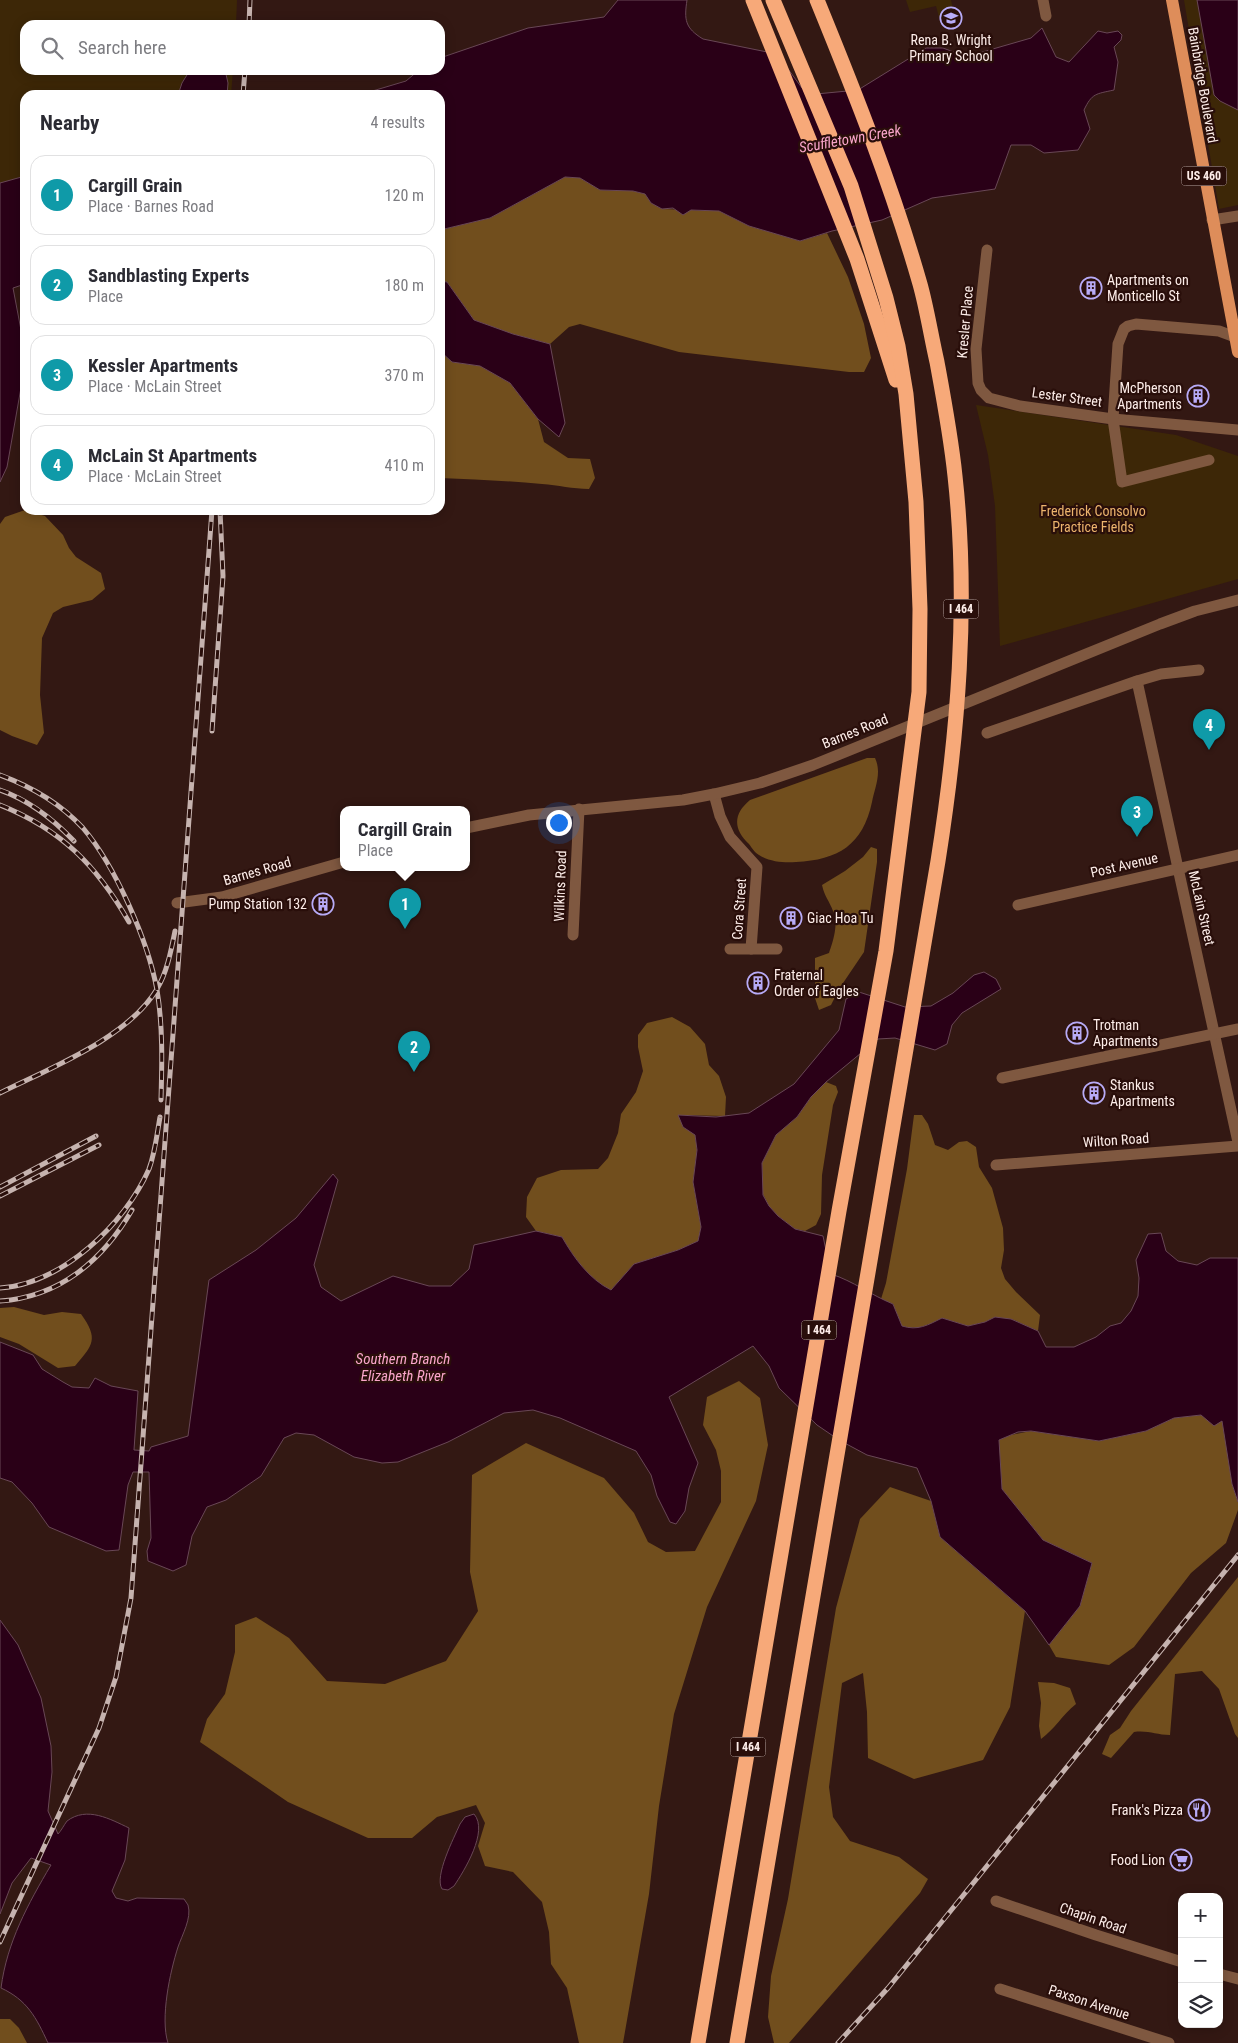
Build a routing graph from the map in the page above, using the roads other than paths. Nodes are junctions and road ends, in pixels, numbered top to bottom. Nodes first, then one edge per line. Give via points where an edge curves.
1 (753, 0) edge
2 (772, 0) edge
3 (816, 0) edge
4 (1044, 0) edge
5 (1172, 0) edge
6 (1046, 16) dead end
7 (1238, 216) edge
8 (1212, 220) junction
9 (987, 250) dead end
10 (1236, 338) edge
11 (1238, 352) edge
12 (985, 394) joint
13 (908, 415) junction
14 (1113, 418) junction
15 (1238, 430) edge
16 (1209, 460) dead end
17 (1238, 600) edge
18 (1199, 670) dead end
19 (1137, 681) junction
20 (987, 732) dead end
21 (714, 794) junction
22 (578, 809) junction
23 (470, 827) edge
24 (1238, 855) edge
25 (340, 863) edge
26 (1177, 868) junction
27 (177, 903) dead end
28 (1018, 906) dead end
29 (573, 935) dead end
30 (730, 949) dead end
31 (752, 949) junction
32 (777, 949) dead end
33 (1238, 1029) edge
34 (1215, 1034) junction
35 (1002, 1078) dead end
36 (1238, 1142) edge
37 (1238, 1146) edge
38 (996, 1165) dead end
39 (996, 1901) dead end
40 (1178, 1961) edge
41 (1223, 1975) edge
42 (1238, 1980) edge
43 (1000, 1989) dead end
44 (738, 2040) edge
45 (698, 2043) edge
46 (1168, 2043) edge

1 - 13 highway via 857,259
2 - 13 highway, I 464 via 851,186 898,346
3 - 44 highway, I 464 via 884,172 926,308 956,476 962,578 959,671 953,756 938,861
4 - 6 street
5 - 8 main road, Bainbridge Boulevard / US 460
7 - 8 street
8 - 10 main road, Bainbridge Boulevard / US 460
9 - 12 street, Kresler Place via 976,350 978,383
10 - 11 main road, Bainbridge Boulevard / US 460
10 - 14 street via 1219,331 1141,324 1128,326 1118,344
12 - 14 street, Lester Street via 1005,403
13 - 45 highway, I 464 via 917,518 919,692 886,951
14 - 15 street, Lester Street
14 - 16 street via 1122,482
17 - 21 street, Barnes Road via 1160,624 784,776
18 - 19 street via 1161,674
19 - 20 street
19 - 26 street, McLain Street
21 - 22 street, Barnes Road via 683,800
21 - 31 street, Cora Street via 730,837 757,867
22 - 23 street, Barnes Road
22 - 29 street, Wilkins Road
24 - 26 street, Post Avenue
25 - 27 street, Barnes Road via 222,897
26 - 28 street, Post Avenue
26 - 34 street, McLain Street
30 - 31 street
31 - 32 street
33 - 34 street
34 - 35 street
34 - 36 street, McLain Street
37 - 38 street, Wilton Road
39 - 40 street, Chapin Road
41 - 42 street
43 - 46 street, Paxson Avenue

